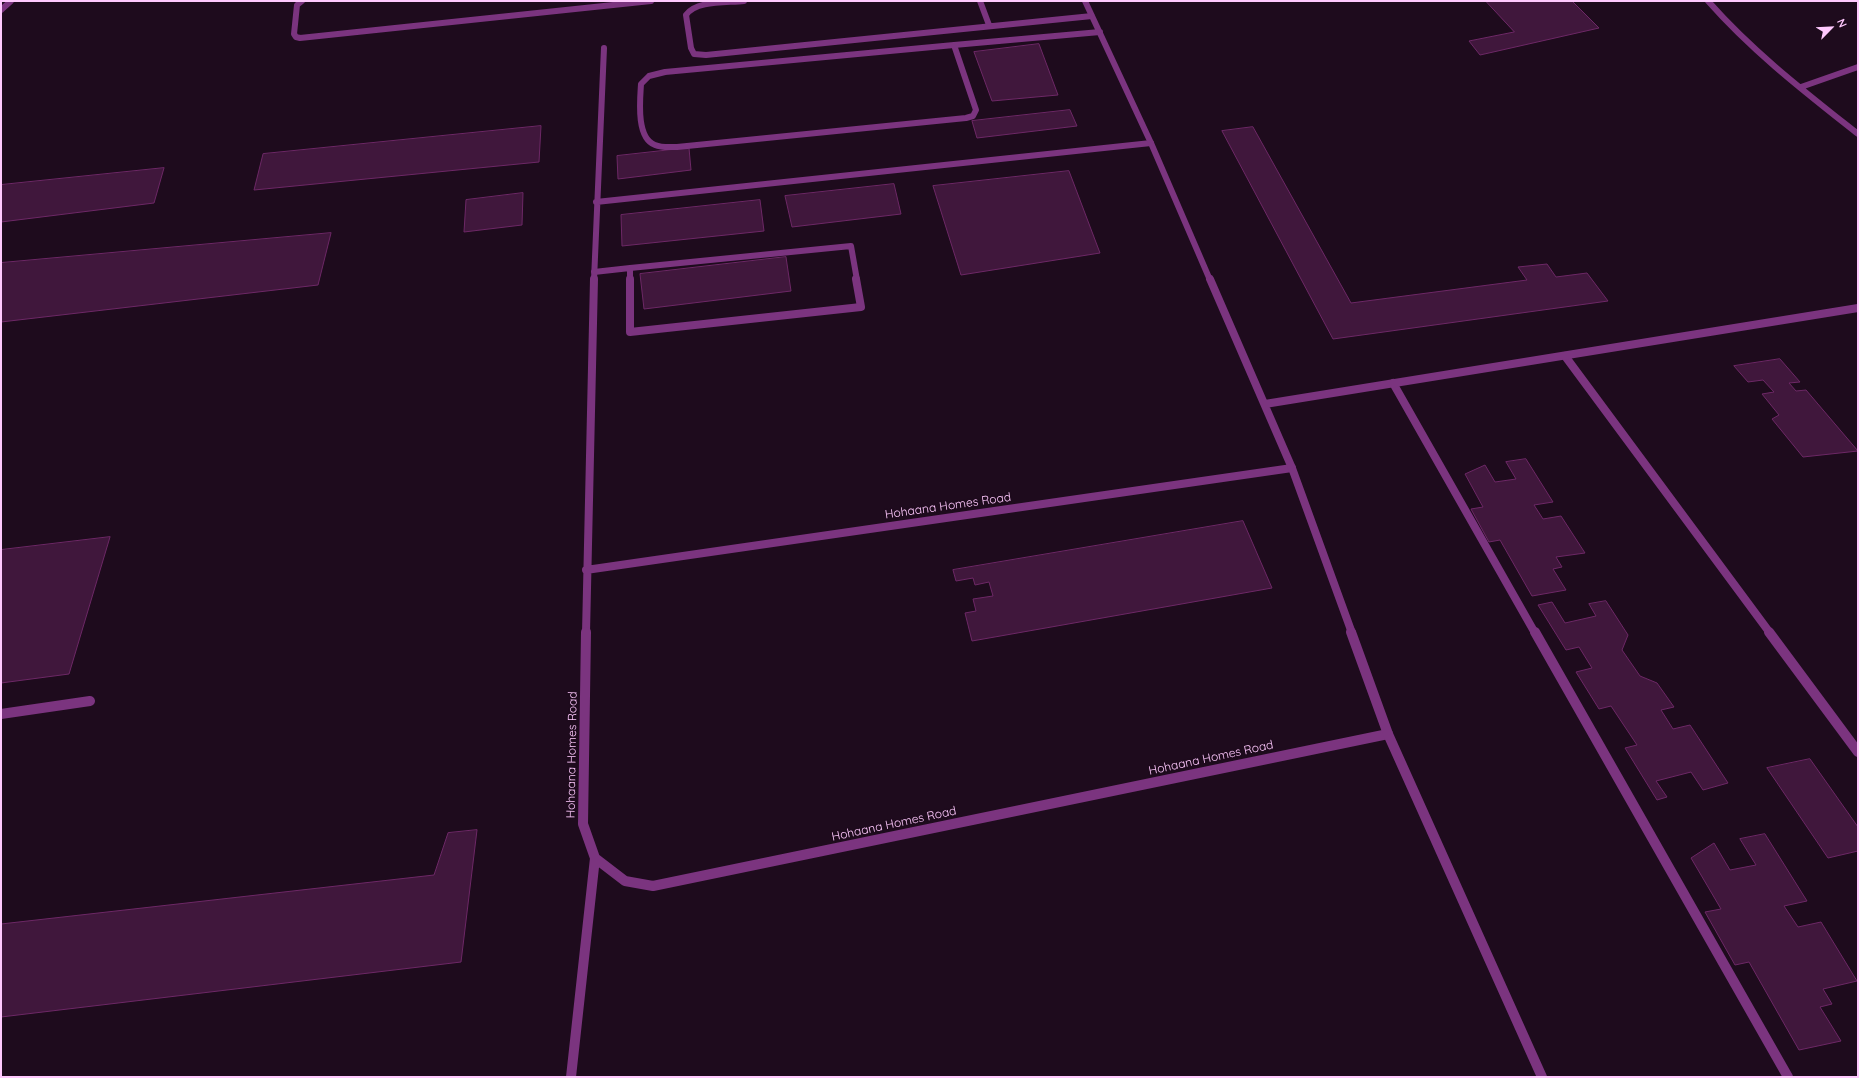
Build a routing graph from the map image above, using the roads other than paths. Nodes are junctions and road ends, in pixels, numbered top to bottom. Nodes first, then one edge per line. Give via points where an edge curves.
1 (11, 1) edge
2 (302, 1) edge
3 (651, 1) edge
4 (744, 1) edge
5 (980, 1) edge
6 (1085, 1) edge
7 (1708, 1) edge
8 (1, 10) edge
9 (1092, 16) junction
10 (989, 25) junction
11 (1100, 32) junction
12 (954, 45) junction
13 (604, 48) dead end
14 (1858, 67) edge
15 (1801, 88) junction
16 (1858, 134) edge
17 (1151, 144) junction
18 (596, 202) junction
19 (630, 268) junction
20 (594, 272) junction
21 (1858, 308) edge
22 (1565, 356) junction
23 (1393, 383) junction
24 (1265, 404) junction
25 (1292, 468) junction
26 (586, 570) junction
27 (90, 701) dead end
28 (1, 714) edge
29 (1388, 734) junction
30 (1858, 752) edge
31 (595, 858) junction
32 (571, 1077) edge
33 (1542, 1077) edge
34 (1788, 1077) edge

1 - 8 street
2 - 3 street via 297,5 294,34 300,38
4 - 10 street via 700,5 690,9 686,15 694,54 706,55
5 - 10 street
6 - 9 street
7 - 15 street via 1726,22
9 - 10 street
9 - 11 street
11 - 12 street
11 - 17 street
12 - 12 street via 665,72 649,76 641,84 639,109 645,136 654,144 701,145 973,116 976,110
13 - 18 street
14 - 15 street
15 - 16 street
17 - 18 street
17 - 24 street
18 - 20 street
19 - 19 street via 851,246 861,307 630,332
19 - 20 street
20 - 26 street
21 - 22 street
22 - 23 street
22 - 30 street
23 - 24 street
23 - 34 street
24 - 25 street
25 - 26 street, Hohaana Homes Road
25 - 29 street
26 - 31 street, Hohaana Homes Road via 583,824
27 - 28 street
29 - 31 street, Hohaana Homes Road via 653,886 625,881
29 - 33 street
31 - 32 street

